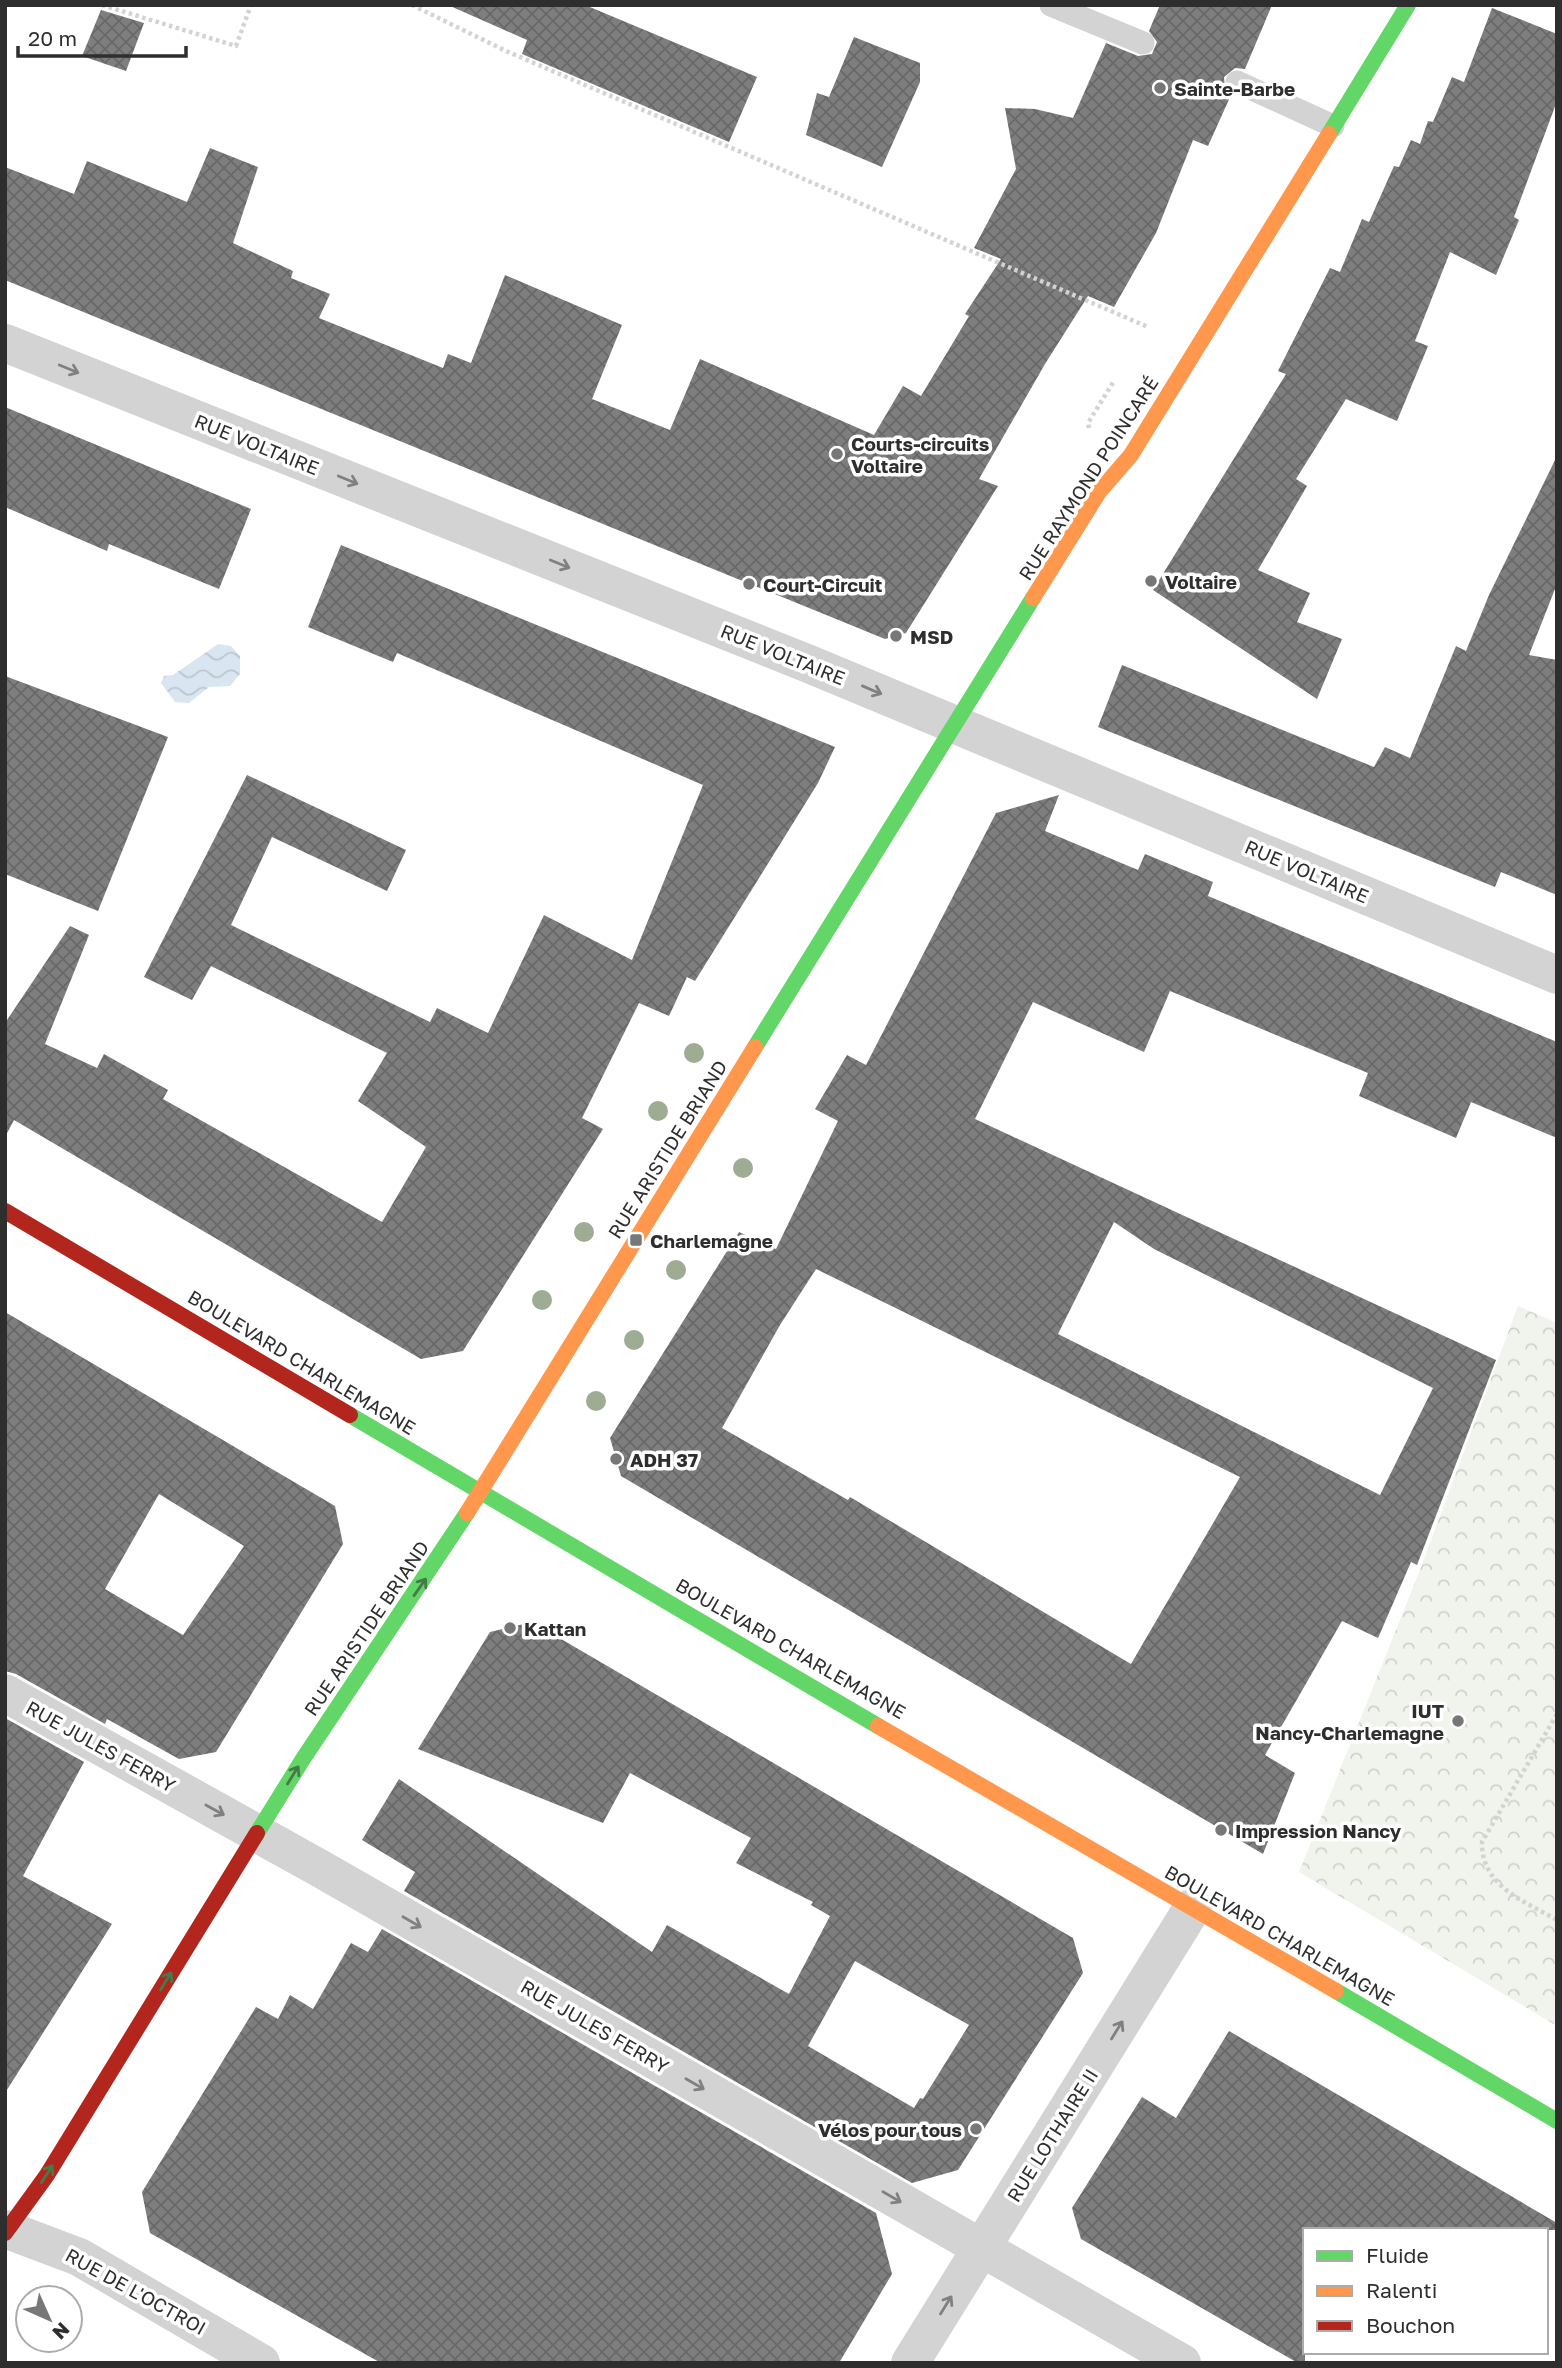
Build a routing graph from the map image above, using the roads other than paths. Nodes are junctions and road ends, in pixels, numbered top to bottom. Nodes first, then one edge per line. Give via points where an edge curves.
1 (1051, 5) edge
2 (1408, 5) edge
3 (1143, 43) dead end
4 (1237, 82) dead end
5 (1334, 126) junction
6 (5, 343) edge
7 (953, 723) junction
8 (1557, 975) edge
9 (757, 1044) joint
10 (5, 1211) edge
11 (481, 1492) junction
12 (5, 1693) edge
13 (257, 1833) junction
14 (1193, 1907) junction
15 (1557, 2121) edge
16 (6, 2231) edge
17 (981, 2248) junction
18 (261, 2363) edge
19 (910, 2363) edge
20 (1182, 2363) edge

1 - 3 lane
2 - 5 street, RUE RAYMOND POINCARÉ
4 - 5 lane
5 - 7 street, RUE RAYMOND POINCARÉ via 1131,455 1098,492
6 -> 7 street, RUE VOLTAIRE
7 - 8 street, RUE VOLTAIRE
7 - 9 street, RUE RAYMOND POINCARÉ
9 - 11 street, RUE ARISTIDE BRIAND
10 - 11 street, BOULEVARD CHARLEMAGNE
13 -> 11 street, RUE ARISTIDE BRIAND
11 - 14 street, BOULEVARD CHARLEMAGNE
12 -> 13 street, RUE JULES FERRY
16 -> 13 street, RUE ARISTIDE BRIAND via 47,2175
13 -> 17 street, RUE JULES FERRY
14 - 15 street, BOULEVARD CHARLEMAGNE
17 -> 14 street, RUE LOTHAIRE II
16 - 18 street, RUE DE L'OCTROI via 79,2257
19 -> 17 street, RUE LOTHAIRE II
17 - 20 street, RUE JULES FERRY

